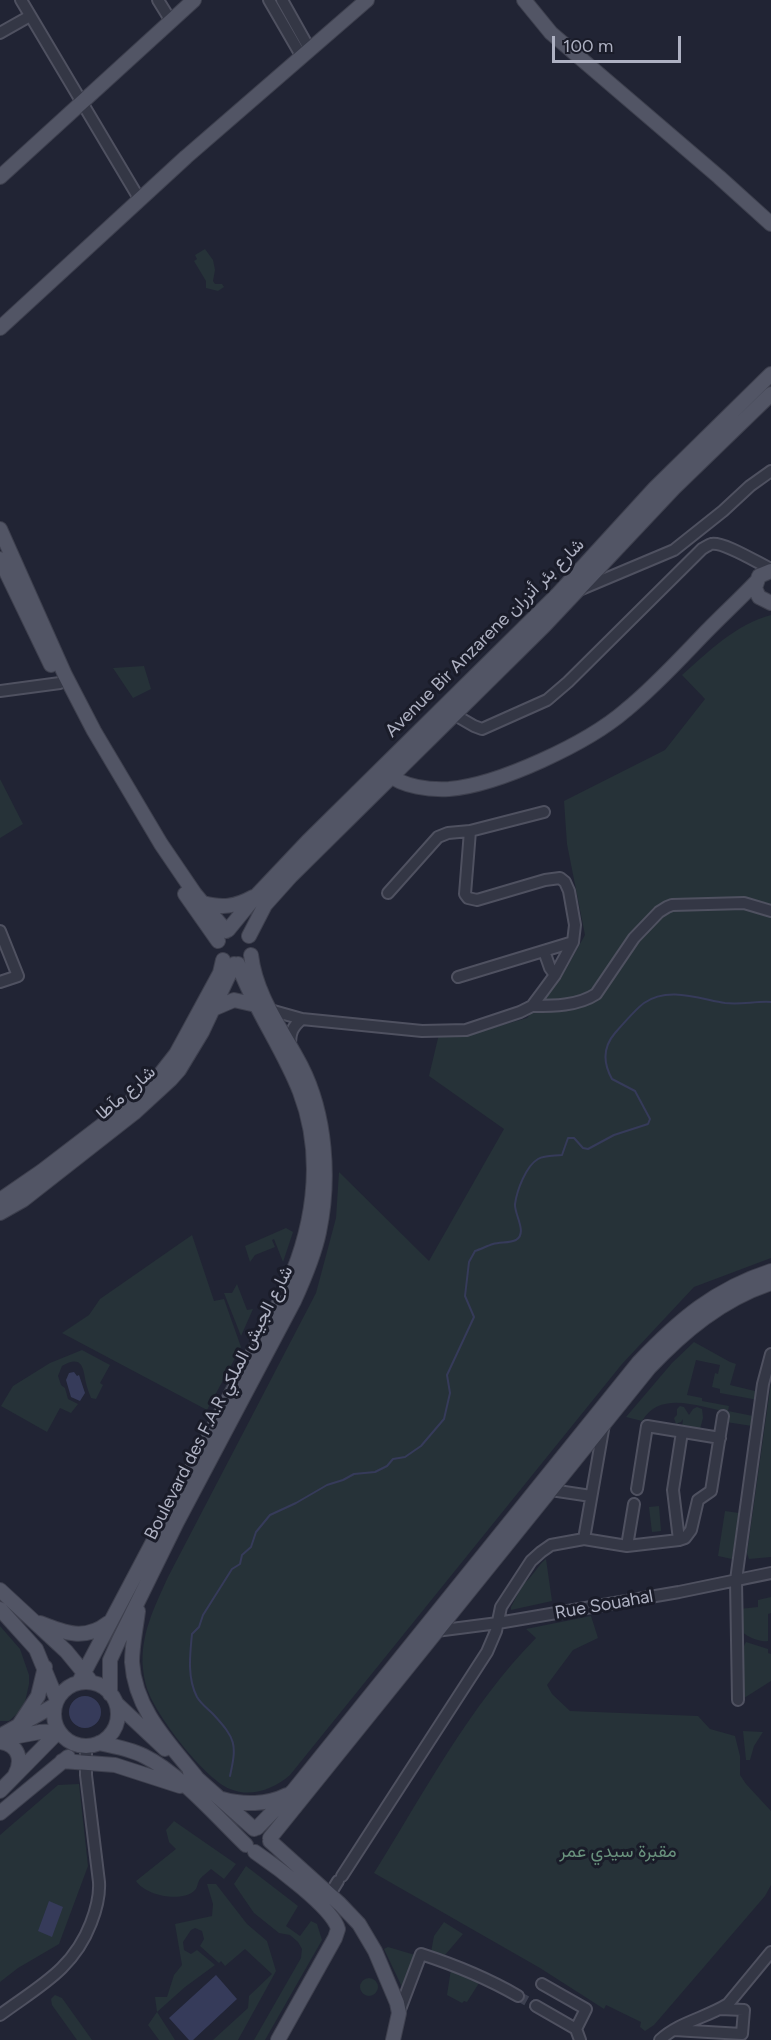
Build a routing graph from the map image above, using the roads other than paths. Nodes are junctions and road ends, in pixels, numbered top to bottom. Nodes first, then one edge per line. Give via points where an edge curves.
1 (21, 0) edge
2 (158, 0) edge
3 (194, 0) edge
4 (268, 0) edge
5 (282, 0) edge
6 (368, 0) edge
7 (524, 0) edge
8 (30, 16) junction
9 (171, 21) junction
10 (0, 33) edge
11 (306, 53) junction
12 (82, 102) junction
13 (0, 177) edge
14 (140, 200) junction
15 (771, 224) edge
16 (0, 328) edge
17 (771, 374) edge
18 (771, 394) edge
19 (771, 471) edge
20 (0, 529) edge
21 (674, 550) junction
22 (743, 556) junction
23 (0, 559) edge
24 (686, 566) junction
25 (771, 570) edge
26 (756, 581) junction
27 (579, 590) junction
28 (769, 603) edge
29 (729, 611) junction
30 (60, 683) junction
31 (0, 691) edge
32 (455, 715) junction
33 (387, 773) junction
34 (544, 812) dead end
35 (470, 831) junction
36 (388, 893) dead end
37 (255, 897) junction
38 (203, 903) junction
39 (771, 911) edge
40 (0, 931) edge
41 (224, 934) junction
42 (249, 936) junction
43 (573, 942) junction
44 (544, 951) junction
45 (250, 955) junction
46 (232, 963) junction
47 (555, 975) junction
48 (458, 977) dead end
49 (0, 982) edge
50 (256, 1005) junction
51 (532, 1006) junction
52 (213, 1009) junction
53 (270, 1010) junction
54 (302, 1019) junction
55 (290, 1046) junction
56 (0, 1200) edge
57 (0, 1213) edge
58 (771, 1271) edge
59 (771, 1283) edge
60 (771, 1354) edge
61 (723, 1416) dead end
62 (604, 1424) junction
63 (682, 1432) junction
64 (720, 1438) junction
65 (636, 1488) dead end
66 (551, 1490) junction
67 (591, 1496) junction
68 (634, 1504) dead end
69 (584, 1539) junction
70 (679, 1539) junction
71 (627, 1546) junction
72 (771, 1573) edge
73 (736, 1580) junction
74 (0, 1590) edge
75 (141, 1597) junction
76 (0, 1609) edge
77 (30, 1619) junction
78 (112, 1619) junction
79 (498, 1623) junction
80 (436, 1631) junction
81 (45, 1667) junction
82 (85, 1680) junction
83 (113, 1698) junction
84 (738, 1700) dead end
85 (56, 1702) junction
86 (19, 1725) junction
87 (59, 1731) junction
88 (0, 1739) edge
89 (89, 1744) junction
90 (62, 1761) junction
91 (86, 1762) junction
92 (193, 1784) junction
93 (5, 1787) edge
94 (294, 1790) junction
95 (219, 1798) junction
96 (0, 1813) edge
97 (255, 1828) junction
98 (270, 1839) junction
99 (250, 1849) junction
100 (330, 1894) junction
101 (359, 1924) junction
102 (338, 1929) junction
103 (771, 1952) edge
104 (542, 1984) dead end
105 (518, 1996) tunnel mouth
106 (536, 2006) tunnel mouth
107 (720, 2009) junction
108 (399, 2013) junction
109 (0, 2015) edge
110 (576, 2029) junction
111 (671, 2030) junction
112 (278, 2040) edge
113 (393, 2040) edge
114 (580, 2040) edge
115 (660, 2040) edge

1 - 8 street
2 - 9 street
3 - 9 main road
4 - 11 street
5 - 11 street
6 - 11 main road
7 - 15 main road via 551,33
8 - 10 street
8 - 12 street
9 - 12 main road
11 - 14 main road
12 - 13 main road
12 - 14 street
14 - 16 main road
17 - 33 main road, Avenue Bir Anzarene شارع بئر أنزران via 674,468
18 - 27 main road, Avenue Bir Anzarene شارع بئر أنزران via 674,488
19 - 21 street
20 - 38 main road via 93,731 161,844
21 - 24 street
21 - 27 street
22 - 24 street via 710,544
22 - 25 street
22 - 26 street
23 - 30 main road
24 - 32 street via 547,700 482,729
25 - 26 main road
26 - 28 main road via 759,597
26 - 29 main road
27 - 32 main road, Avenue Bir Anzarene شارع بئر أنزران
28 - 29 main road
29 - 33 main road via 626,711 556,752 499,776 448,789 428,789
30 - 31 street
30 - 41 main road via 115,784
32 - 33 main road, Avenue Bir Anzarene شارع بئر أنزران
33 - 37 main road, Avenue Bir Anzarene شارع بئر أنزران
33 - 42 main road, Avenue Bir Anzarene شارع بئر أنزران via 265,904
34 - 35 street
35 - 36 street via 438,837
35 - 43 street via 465,894 468,898 477,900 560,878 569,891 575,925
37 - 38 main road via 232,906
37 - 41 main road, Avenue Bir Anzarene شارع بئر أنزران
38 - 41 main road
39 - 51 street via 744,903 672,905 659,912 634,938 596,994 575,1003
40 - 49 street via 18,976
41 - 42 main road via 239,929
41 - 46 main road via 218,952
42 - 45 main road
43 - 44 street
43 - 47 street
44 - 47 street
44 - 48 street
45 - 46 main road
45 - 53 main road, Boulevard des F.A.R شارع الجيش الملكي via 255,981
46 - 50 main road, Boulevard des F.A.R شارع الجيش الملكي
46 - 52 main road, شارع مآطا
46 - 56 main road via 220,973 176,1054 158,1077 119,1112
47 - 51 street
50 - 52 main road via 234,1000
50 - 78 main road, Boulevard des F.A.R شارع الجيش الملكي via 304,1106 313,1168 308,1229 292,1277
51 - 54 street via 466,1030 422,1031
52 - 57 main road, شارع مآطا via 171,1079 23,1200
53 - 54 street
53 - 55 main road, Boulevard des F.A.R شارع الجيش الملكي
54 - 55 street via 292,1029
55 - 75 main road, Boulevard des F.A.R شارع الجيش الملكي via 312,1091 322,1136 324,1186 314,1252 294,1301
58 - 94 main road via 700,1306 671,1328 639,1362
59 - 62 main road via 729,1302 686,1331 649,1368
60 - 73 street
61 - 64 street
62 - 66 main road
62 - 67 street
63 - 64 street
63 - 65 street via 647,1426
63 - 70 street via 673,1490
64 - 70 street via 711,1491 698,1500 691,1530
66 - 67 street
66 - 80 main road
67 - 69 street
68 - 71 street
69 - 71 street
69 - 79 street via 551,1545 531,1561 501,1607
70 - 71 street
72 - 73 street, Rue Souahal
73 - 79 street, Rue Souahal
73 - 84 street
74 - 77 main road
75 - 83 main road, Boulevard des F.A.R شارع الجيش الملكي via 110,1660
75 - 92 main road via 132,1661 139,1696
76 - 81 main road via 36,1649
77 - 78 main road via 58,1630 86,1634
77 - 82 main road via 66,1651
78 - 82 main road, Boulevard des F.A.R شارع الجيش الملكي
79 - 80 street, Rue Souahal
79 - 100 street via 486,1652
80 - 98 main road
81 - 85 main road
81 - 86 main road via 38,1696
82 - 83 main road via 105,1689
82 - 85 main road via 70,1686
83 - 89 main road via 117,1712 113,1730
83 - 92 main road
85 - 86 main road
85 - 87 main road via 55,1722
86 - 88 main road
87 - 88 main road
87 - 89 main road via 72,1742
87 - 93 main road
88 - 93 main road via 15,1748 20,1759
89 - 90 main road
89 - 91 street
89 - 92 main road via 132,1751
90 - 91 main road
90 - 96 main road
91 - 92 main road
91 - 109 street via 100,1893 92,1921 79,1949 65,1966
92 - 95 main road
92 - 99 main road via 211,1811
94 - 95 main road via 258,1803 234,1803
94 - 97 main road
95 - 97 main road
97 - 98 main road via 264,1830
97 - 99 main road via 247,1833
98 - 99 main road via 265,1850
98 - 100 main road
99 - 102 main road via 326,1910 336,1920
100 - 101 main road
101 - 102 main road
101 - 108 main road via 375,1951
102 - 112 main road
103 - 107 street
104 - 110 street via 586,2009
105 - 108 street via 496,1983 421,1954
106 - 110 street
107 - 111 street
107 - 111 street via 744,2010 742,2034
108 - 113 main road
110 - 114 street
111 - 115 street

